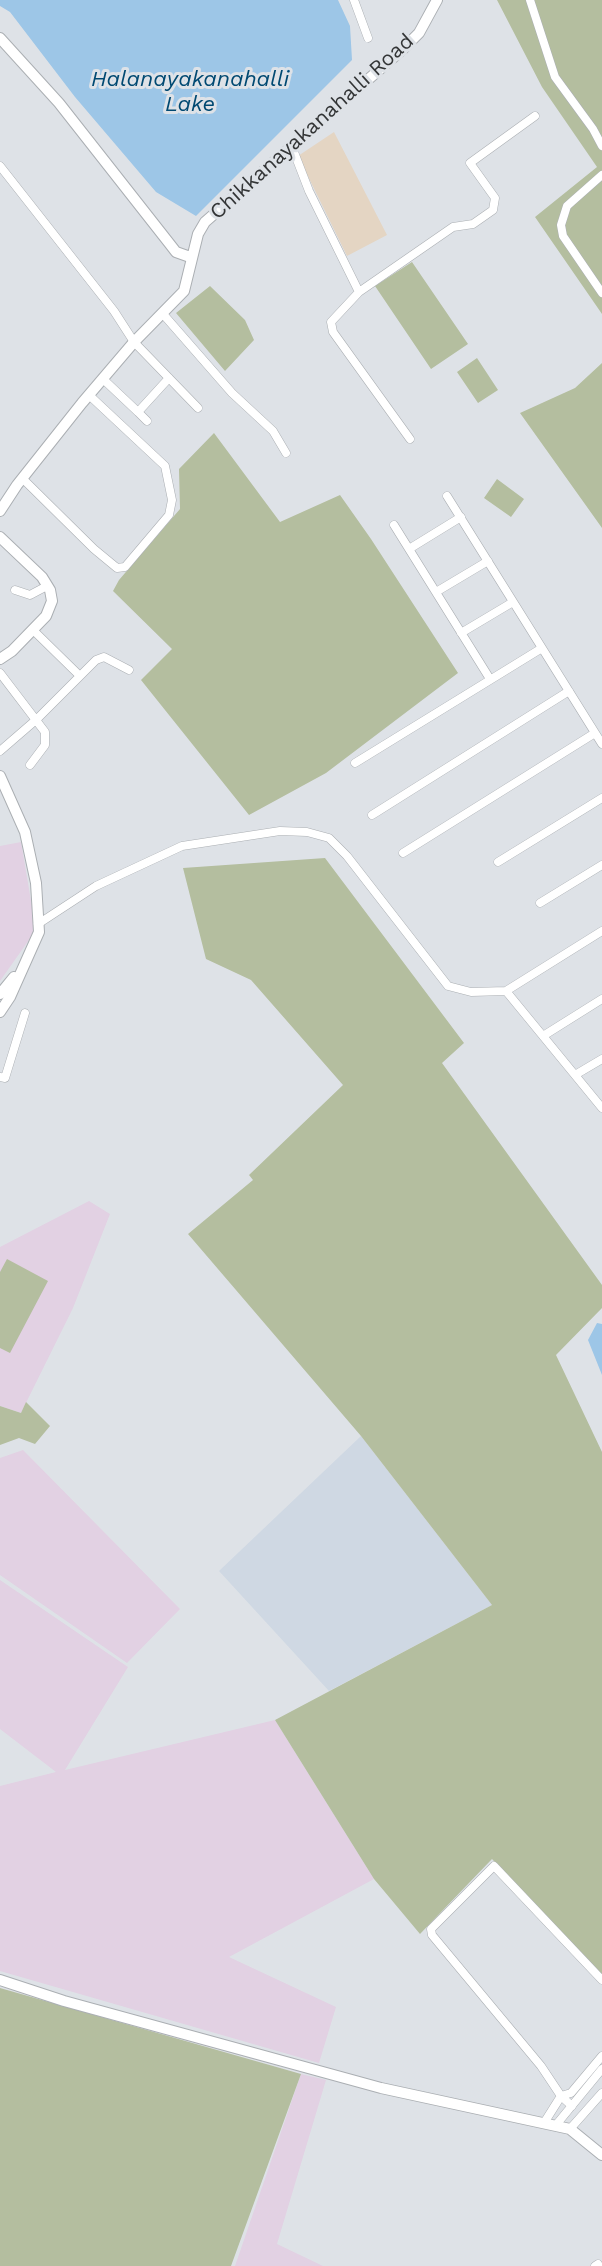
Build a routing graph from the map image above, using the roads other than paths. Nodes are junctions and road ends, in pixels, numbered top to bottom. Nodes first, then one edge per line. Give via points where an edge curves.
1 (354, 0) edge
2 (437, 0) edge
3 (530, 0) edge
4 (0, 38) edge
5 (368, 38) dead end
6 (535, 116) dead end
7 (602, 146) edge
8 (292, 147) junction
9 (0, 166) edge
10 (602, 175) edge
11 (190, 257) junction
12 (359, 292) junction
13 (602, 293) edge
14 (163, 314) junction
15 (134, 342) junction
16 (169, 378) junction
17 (103, 379) junction
18 (89, 395) junction
19 (198, 408) dead end
20 (138, 412) junction
21 (147, 422) dead end
22 (410, 439) dead end
23 (286, 453) dead end
24 (22, 478) junction
25 (447, 496) dead end
26 (0, 511) edge
27 (460, 518) junction
28 (394, 525) dead end
29 (0, 537) edge
30 (409, 549) junction
31 (488, 561) junction
32 (47, 586) junction
33 (15, 590) dead end
34 (436, 592) junction
35 (513, 602) junction
36 (33, 630) junction
37 (461, 633) junction
38 (542, 648) junction
39 (1, 656) edge
40 (129, 670) dead end
41 (0, 674) edge
42 (80, 676) junction
43 (490, 679) junction
44 (569, 691) junction
45 (37, 719) junction
46 (595, 733) junction
47 (602, 744) edge
48 (0, 751) edge
49 (355, 763) dead end
50 (30, 765) dead end
51 (0, 776) edge
52 (602, 798) edge
53 (372, 815) dead end
54 (403, 853) dead end
55 (498, 862) dead end
56 (602, 865) edge
57 (540, 903) dead end
58 (39, 924) junction
59 (602, 931) edge
60 (22, 967) junction
61 (506, 991) junction
62 (0, 994) edge
63 (602, 999) edge
64 (0, 1012) edge
65 (25, 1013) dead end
66 (543, 1036) junction
67 (602, 1059) edge
68 (575, 1076) junction
69 (0, 1077) edge
70 (602, 1108) edge
71 (0, 1980) edge
72 (602, 1980) edge
73 (602, 2056) edge
74 (602, 2069) edge
75 (602, 2093) edge
76 (561, 2096) junction
77 (572, 2106) junction
78 (544, 2123) junction
79 (556, 2126) junction
80 (570, 2129) junction
81 (602, 2155) edge

1 - 5 street
2 - 8 main road, Chikkanayakanahalli Road via 419,33
3 - 7 street via 555,77
4 - 11 main road via 59,103 176,252
6 - 12 street via 470,163 495,198 493,210 473,224 453,227
8 - 11 main road, Chikkanayakanahalli Road via 205,222
8 - 12 street via 309,191
9 - 15 street
10 - 13 street via 567,206 561,225 563,236
11 - 14 main road, Chikkanayakanahalli Road via 184,291
12 - 22 street via 331,322 333,332
14 - 15 main road, Chikkanayakanahalli Road
14 - 23 street via 232,393 273,431
15 - 16 street
15 - 17 main road, Chikkanayakanahalli Road
16 - 19 street
16 - 20 street
17 - 18 main road, Chikkanayakanahalli Road
17 - 20 street
18 - 24 main road, Chikkanayakanahalli Road
18 - 24 street via 165,466 172,500 169,515 125,567 117,568
20 - 21 street
24 - 26 main road, Chikkanayakanahalli Road
25 - 27 street
27 - 30 street
27 - 31 street
28 - 30 street
29 - 32 main road
30 - 34 street
31 - 34 street
31 - 35 street
32 - 33 street via 30,595
32 - 36 main road via 52,602
34 - 37 street
35 - 37 street
35 - 38 street
36 - 39 main road
36 - 42 street
37 - 43 street
38 - 43 street
38 - 44 street
40 - 42 street via 104,657
41 - 45 street
42 - 45 street
43 - 49 street
44 - 46 street
44 - 53 street
45 - 48 street
45 - 50 street via 46,741
46 - 47 street
46 - 54 street
51 - 58 main road via 25,832 36,883
52 - 55 street
56 - 57 street
58 - 60 main road
58 - 61 street via 96,886 182,846 280,831 307,832 329,838 347,856 448,986 471,992
59 - 61 street
60 - 62 main road
60 - 64 main road
61 - 66 street
63 - 66 street
65 - 69 street via 5,1078
66 - 68 street
67 - 68 street
68 - 70 street
71 - 78 main road via 381,2088
72 - 76 street via 495,1866 431,1929
73 - 76 street via 571,2094
74 - 77 street
75 - 80 street
76 - 77 street
76 - 78 street
77 - 79 street
78 - 79 main road
79 - 80 main road
80 - 81 main road

